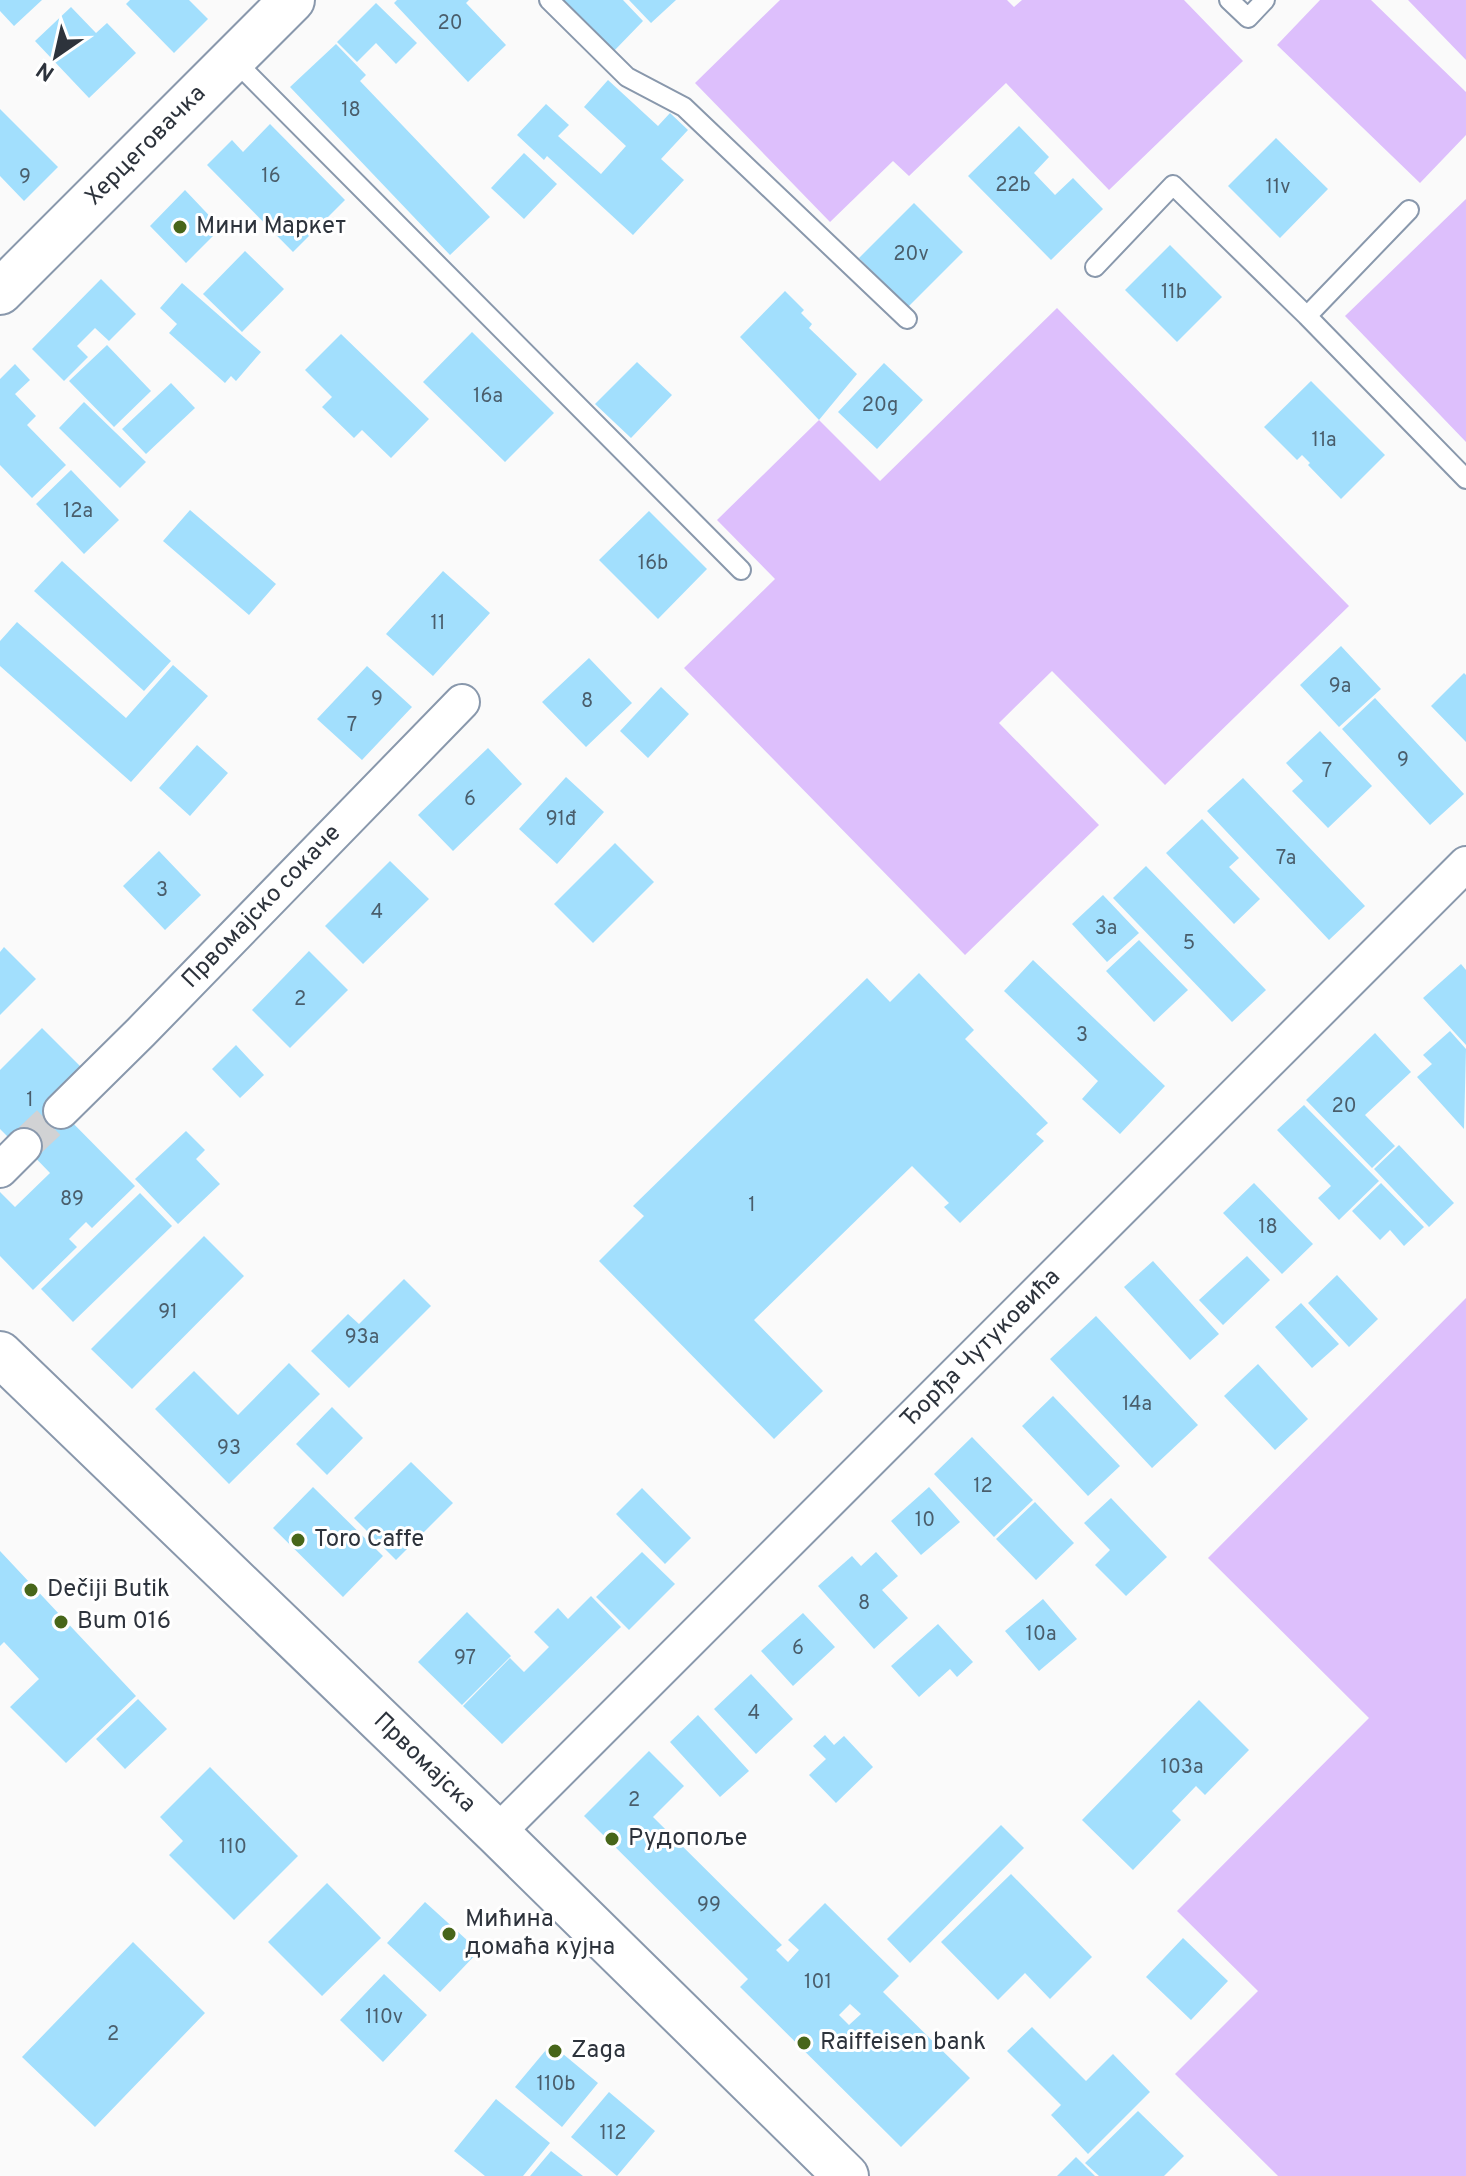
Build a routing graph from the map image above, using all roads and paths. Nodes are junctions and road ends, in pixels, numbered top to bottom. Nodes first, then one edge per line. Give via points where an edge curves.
1 (292, 0) edge
2 (549, 0) edge
3 (1229, 0) edge
4 (1265, 0) edge
5 (233, 59) junction
6 (1409, 210) dead end
7 (1095, 267) dead end
8 (0, 292) edge
9 (1307, 316) junction
10 (907, 319) dead end
11 (1466, 479) edge
12 (741, 570) dead end
13 (462, 702) dead end
14 (1466, 864) edge
15 (61, 1111) tunnel mouth
16 (24, 1146) tunnel mouth
17 (0, 1170) edge
18 (0, 1354) edge
19 (497, 1833) junction
20 (846, 2176) edge

1 - 5 main road, Херцеговачка
2 - 10 lane via 627,77 684,107
3 - 4 lane via 1248,18
5 - 8 main road, Херцеговачка
5 - 12 lane
6 - 9 lane
7 - 9 lane via 1173,185
9 - 11 lane
13 - 15 street, Првомајско сокаче
14 - 19 street, Ђорђа Чутуковића
16 - 17 street
18 - 19 main road, Првомајска
19 - 20 main road, Првомајска

